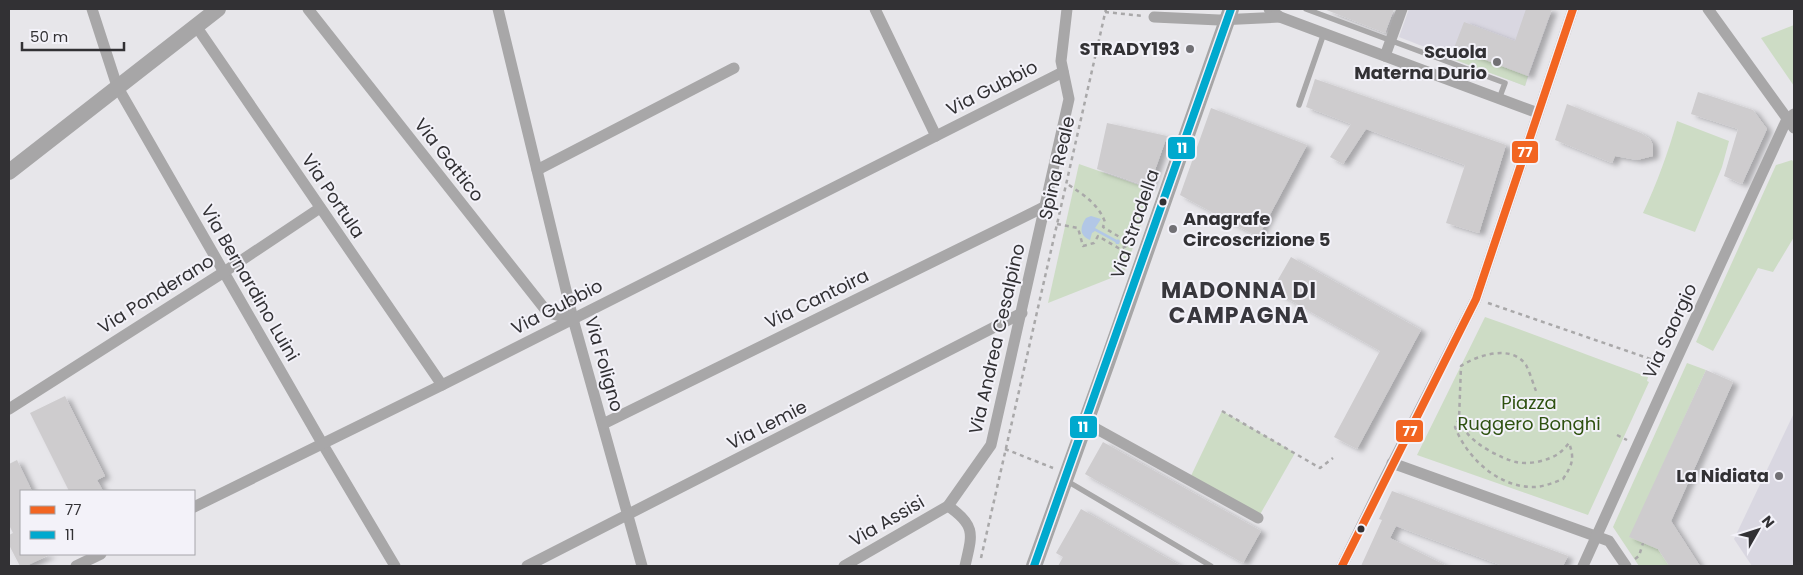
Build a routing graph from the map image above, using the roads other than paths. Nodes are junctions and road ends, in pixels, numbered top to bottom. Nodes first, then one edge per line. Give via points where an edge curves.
1 (92, 9) edge
2 (218, 9) edge
3 (308, 9) edge
4 (875, 9) edge
5 (1067, 9) edge
6 (1165, 9) edge
7 (1269, 9) edge
8 (1306, 9) edge
9 (1402, 9) edge
10 (1573, 9) edge
11 (1708, 9) edge
12 (501, 10) edge
13 (1282, 13) edge
14 (1229, 14) edge
15 (1154, 17) road end
16 (1178, 18) junction
17 (196, 26) junction
18 (1324, 33) junction
19 (1390, 41) junction
20 (1385, 56) junction
21 (734, 68) dead end
22 (1063, 72) junction
23 (117, 86) junction
24 (1499, 99) junction
25 (1299, 106) dead end
26 (1538, 113) junction
27 (1792, 120) edge
28 (936, 136) junction
29 (537, 170) junction
30 (9, 172) edge
31 (1046, 206) junction
32 (320, 208) junction
33 (224, 272) junction
34 (1022, 313) junction
35 (573, 319) junction
36 (442, 385) junction
37 (9, 409) edge
38 (1086, 423) junction
39 (603, 424) junction
40 (322, 443) junction
41 (1392, 463) junction
42 (1066, 477) junction
43 (195, 506) edge
44 (948, 506) junction
45 (626, 517) junction
46 (1258, 518) dead end
47 (1597, 536) junction
48 (99, 555) edge
49 (76, 566) edge
50 (395, 566) edge
51 (527, 566) edge
52 (642, 566) edge
53 (844, 566) edge
54 (965, 566) edge
55 (1034, 566) edge
56 (1211, 566) edge
57 (1342, 566) edge
58 (1583, 566) edge
59 (1626, 566) edge

1 - 23 street, Via Bernardino Luini
2 - 17 street
3 - 35 street, Via Gattico via 548,313
4 - 28 street, Via Gubbio
5 - 22 street via 1061,61
6 - 16 street
7 - 13 street
8 - 19 lane
9 - 19 street
10 - 26 street
11 - 27 street
12 - 29 street, Via Foligno
13 - 14 street
13 - 18 street
14 - 16 street
14 - 38 street, Via Stradella
15 - 16 street
17 - 23 street
17 - 32 street, Via Portula
18 - 20 street
18 - 25 lane
19 - 20 street
19 - 24 lane via 1504,83
20 - 24 street
21 - 29 street
22 - 28 street, Via Gubbio
22 - 31 street, Via Andrea Cesalpino via 1069,99
23 - 30 street
23 - 33 street, Via Bernardino Luini
24 - 26 street
26 - 41 street via 1476,299
27 - 47 street, Via Saorgio via 1673,366
28 - 35 street, Via Gubbio
29 - 35 street, Via Foligno
31 - 34 street, Via Andrea Cesalpino
31 - 39 street, Via Cantoira
32 - 33 street, Via Ponderano
32 - 36 street, Via Portula
33 - 37 street, Via Ponderano
33 - 40 street, Via Bernardino Luini
34 - 44 street, Via Andrea Cesalpino via 991,445
34 - 45 street, Via Lemie
35 - 36 street, Via Gubbio
35 - 39 street, Via Foligno
36 - 40 street, Via Gubbio
38 - 42 street, Via Stradella
38 - 46 street
39 - 45 street, Via Foligno
40 - 43 street, Via Gubbio
40 - 50 street, Via Bernardino Luini
41 - 47 street
41 - 57 street
42 - 55 street, Via Stradella
42 - 56 lane
44 - 53 street, Via Assisi
44 - 54 street via 963,517 972,535
45 - 51 street, Via Lemie
45 - 52 street, Via Foligno
47 - 58 street, Via Saorgio
47 - 59 street via 1609,541
48 - 49 street

